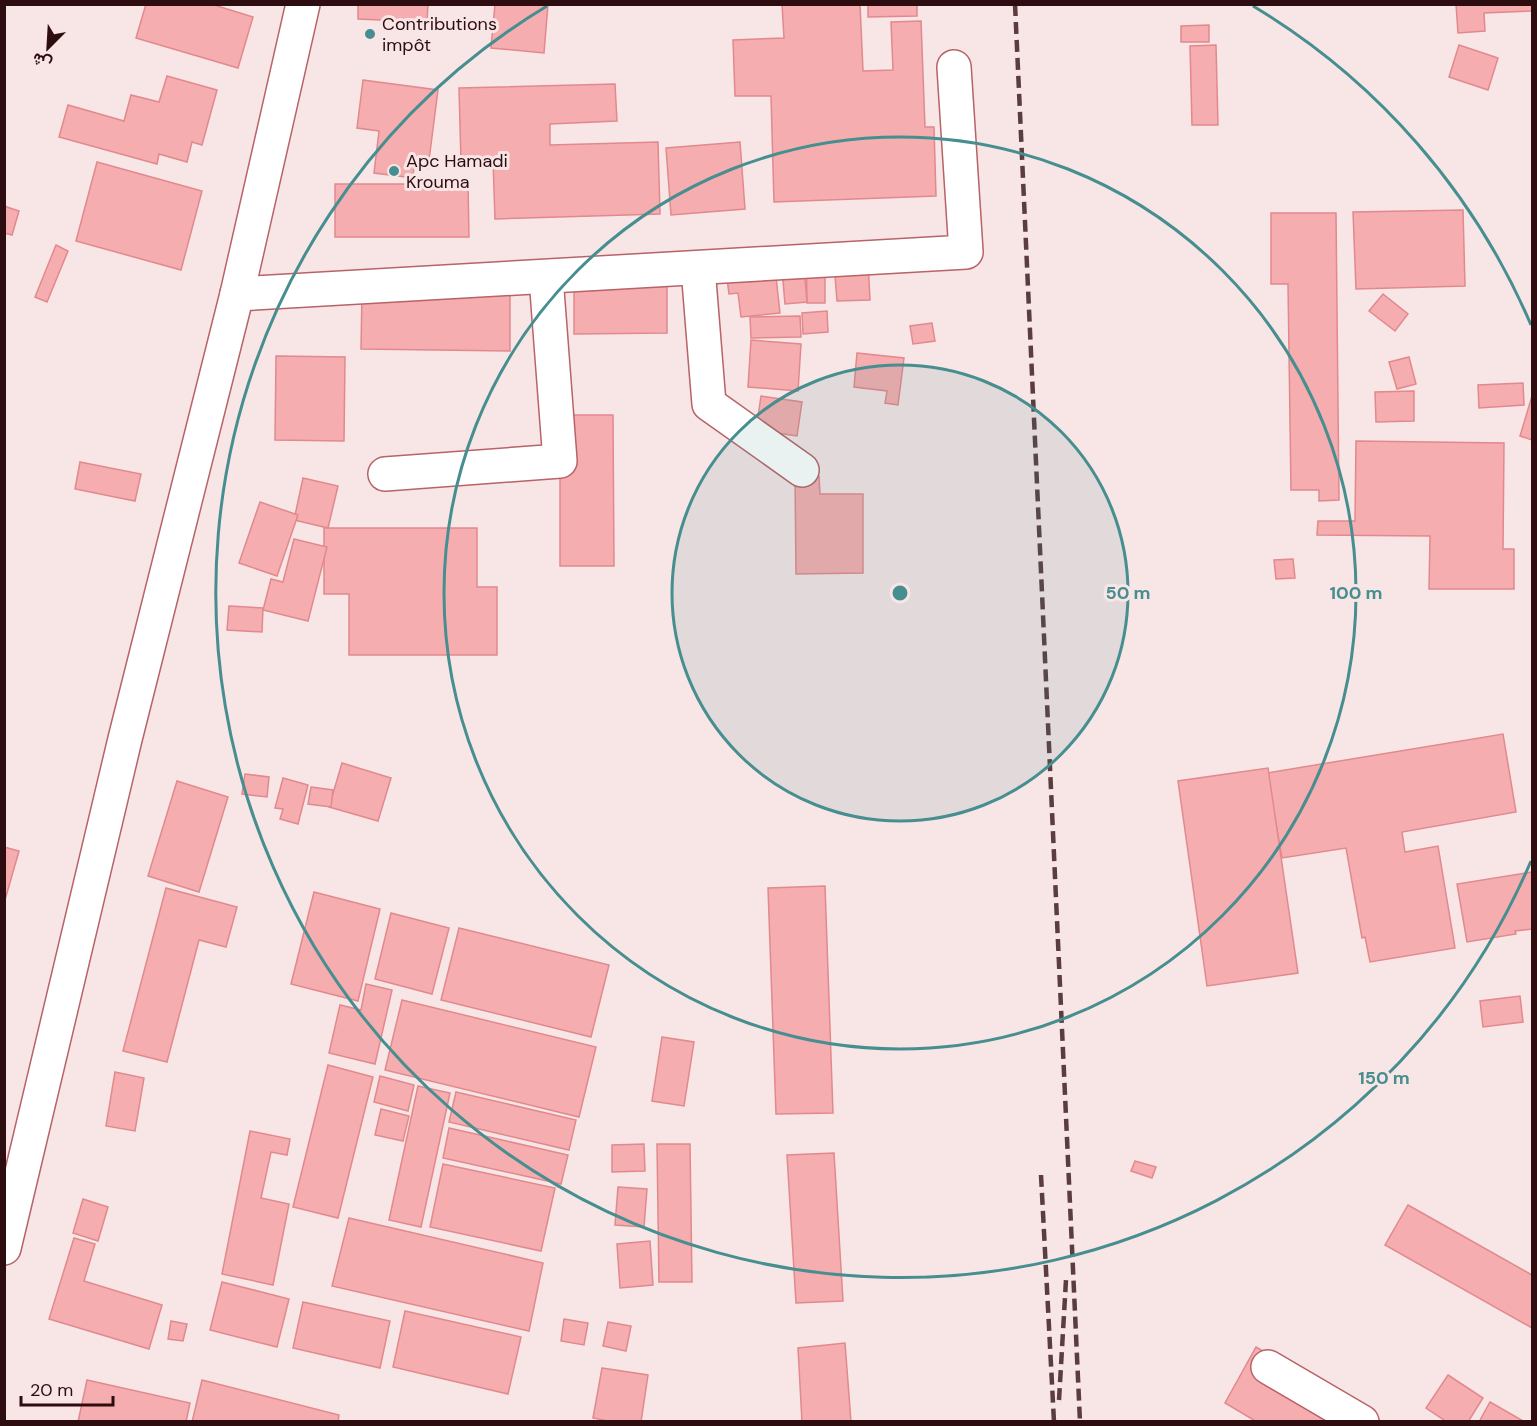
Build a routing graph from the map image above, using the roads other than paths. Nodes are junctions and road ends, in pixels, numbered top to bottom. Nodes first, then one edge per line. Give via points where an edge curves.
1 (303, 4) edge
2 (954, 68) dead end
3 (698, 268) junction
4 (546, 277) junction
5 (237, 294) junction
6 (802, 470) dead end
7 (385, 474) dead end
8 (4, 1248) edge
9 (1268, 1367) dead end
10 (1362, 1422) edge

1 - 5 street
2 - 3 street via 966,252
3 - 4 street
3 - 6 street via 708,404
4 - 5 street
4 - 7 street via 560,461
5 - 8 street via 125,739
9 - 10 street

